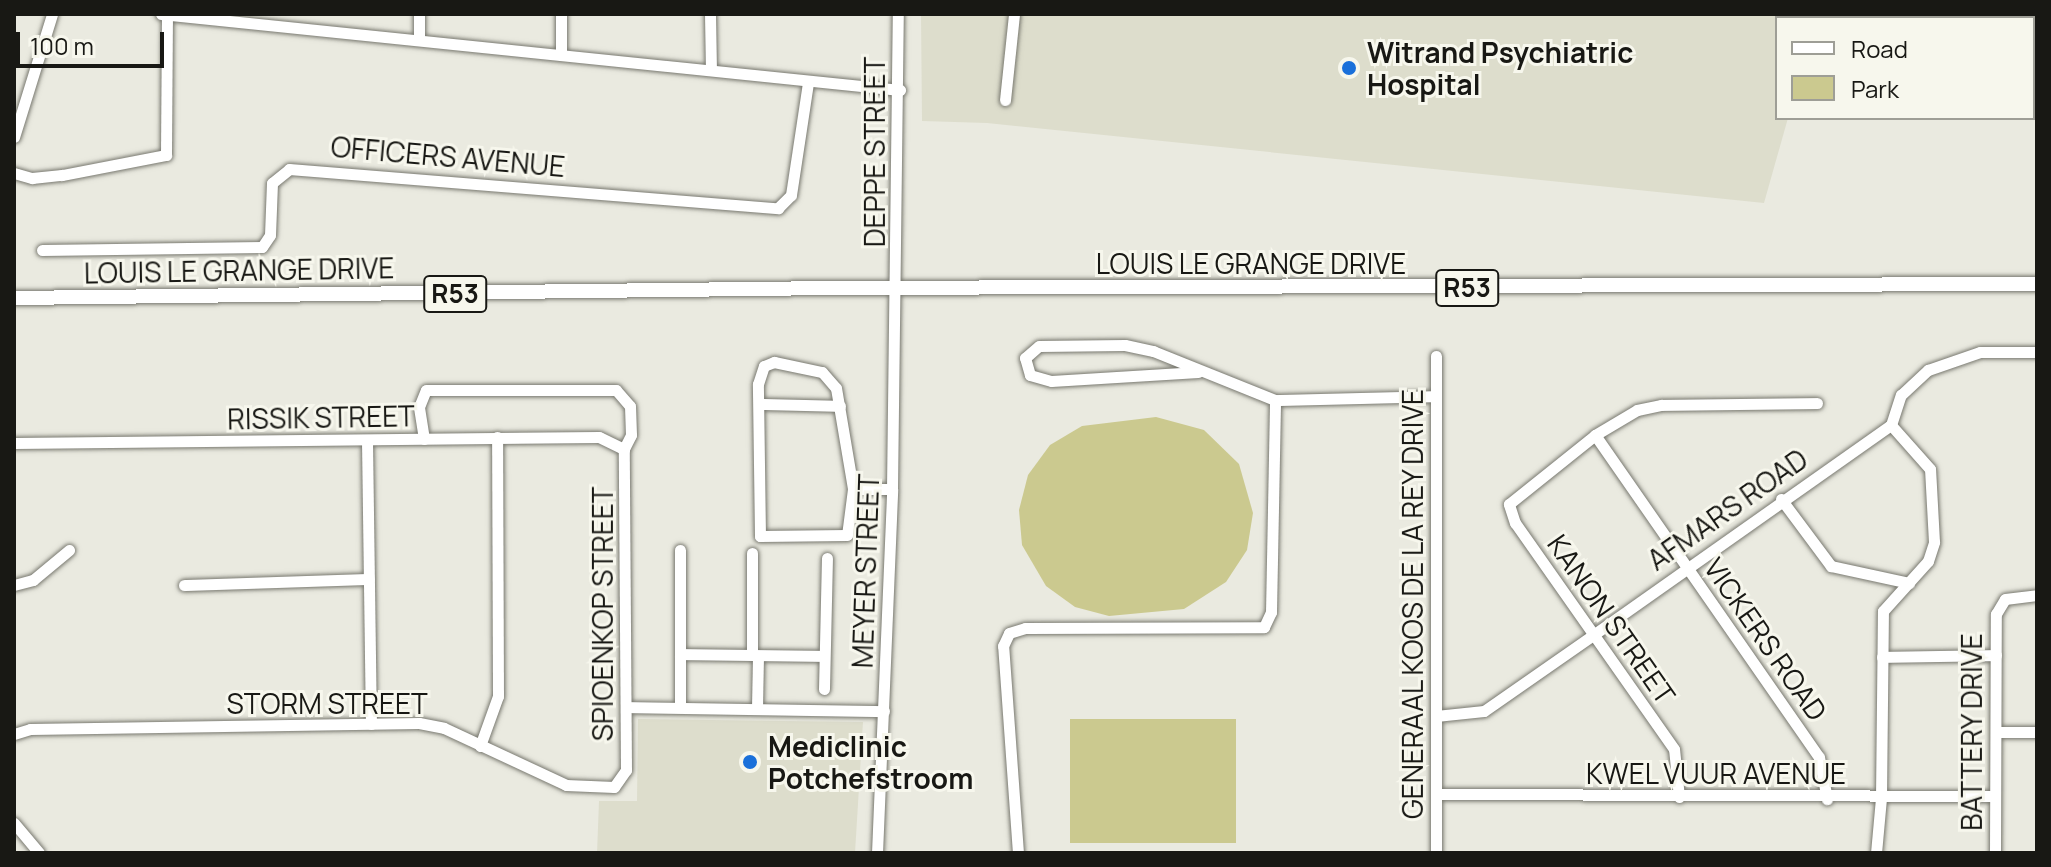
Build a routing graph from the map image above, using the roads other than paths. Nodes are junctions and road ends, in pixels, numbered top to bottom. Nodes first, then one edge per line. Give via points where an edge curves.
1 (52, 14) edge
2 (161, 14) edge
3 (419, 14) edge
4 (561, 14) edge
5 (710, 14) edge
6 (898, 14) edge
7 (1014, 14) edge
8 (167, 15) edge
9 (198, 16) edge
10 (275, 19) edge
11 (419, 39) junction
12 (561, 55) junction
13 (711, 70) junction
14 (808, 82) junction
15 (900, 90) junction
16 (1005, 100) dead end
17 (14, 137) edge
18 (14, 173) edge
19 (42, 250) dead end
20 (2037, 284) edge
21 (897, 291) junction
22 (14, 298) edge
23 (2037, 352) edge
24 (1436, 356) dead end
25 (1198, 372) junction
26 (1436, 396) junction
27 (1275, 400) junction
28 (1817, 403) dead end
29 (759, 404) junction
30 (840, 406) junction
31 (1891, 425) junction
32 (1595, 435) junction
33 (497, 437) junction
34 (424, 439) junction
35 (367, 441) junction
36 (14, 443) edge
37 (624, 449) junction
38 (853, 489) junction
39 (892, 489) junction
40 (1781, 499) junction
41 (69, 550) dead end
42 (680, 550) dead end
43 (752, 553) dead end
44 (827, 558) dead end
45 (1686, 566) junction
46 (369, 579) junction
47 (1909, 583) junction
48 (14, 585) edge
49 (184, 585) dead end
50 (2037, 595) edge
51 (1593, 635) junction
52 (680, 654) junction
53 (755, 655) junction
54 (1996, 655) junction
55 (824, 656) junction
56 (1882, 657) junction
57 (824, 689) dead end
58 (626, 707) junction
59 (680, 707) junction
60 (757, 708) junction
61 (884, 711) junction
62 (1436, 716) junction
63 (371, 724) junction
64 (1996, 732) junction
65 (2037, 732) edge
66 (14, 734) edge
67 (480, 746) junction
68 (624, 778) joint
69 (1436, 794) junction
70 (1995, 796) junction
71 (1679, 797) junction
72 (1881, 798) junction
73 (1827, 799) junction
74 (14, 823) edge
75 (39, 853) edge
76 (877, 853) edge
77 (1018, 853) edge
78 (1436, 853) edge
79 (1876, 853) edge
80 (1995, 853) edge

1 - 17 street
2 - 8 street
3 - 11 street
4 - 12 street
5 - 13 street
6 - 15 street, DEPPE STREET
7 - 16 street
8 - 9 street
8 - 18 street via 166,155 37,178
9 - 10 street
10 - 11 street
11 - 12 street
12 - 13 street
13 - 14 street
14 - 15 street
14 - 19 street, OFFICERS AVENUE via 791,195 778,208 289,169 272,183 270,235 262,247
15 - 21 street, DEPPE STREET
20 - 21 main road, LOUIS LE GRANGE DRIVE / R53
21 - 22 main road, LOUIS LE GRANGE DRIVE / R53
21 - 39 street, MEYER STREET
23 - 31 street via 1980,352 1928,370 1901,395
24 - 26 street, GENERAAL KOOS DE LA REY DRIVE
25 - 25 street via 1051,381 1030,375 1025,358 1039,346 1125,345 1153,351
25 - 27 street
26 - 27 street
26 - 62 street, GENERAAL KOOS DE LA REY DRIVE
27 - 77 street via 1271,612 1264,627 1025,628 1004,638
28 - 32 street via 1661,405 1637,410
29 - 30 street
29 - 30 street via 760,371 774,362 822,372 836,388
29 - 38 street via 760,536 847,535
30 - 38 street
31 - 40 street, AFMARS ROAD
31 - 47 street via 1924,459 1932,478 1932,552
32 - 45 street, VICKERS ROAD
32 - 51 street, KANON STREET via 1511,500 1513,518
33 - 34 street, RISSIK STREET
33 - 37 street, RISSIK STREET via 609,438
33 - 67 street via 498,696
34 - 35 street, RISSIK STREET
34 - 37 street, SPIOENKOP STREET via 419,407 426,390 616,390 630,406 631,435
35 - 36 street, RISSIK STREET
35 - 46 street
37 - 58 street, SPIOENKOP STREET
38 - 39 street
39 - 61 street, MEYER STREET
40 - 45 street, AFMARS ROAD
40 - 47 street via 1827,564
41 - 48 street via 33,580
42 - 52 street
43 - 53 street
44 - 55 street
45 - 51 street, AFMARS ROAD
45 - 73 street, VICKERS ROAD via 1819,757
46 - 49 street
46 - 63 street
47 - 56 street via 1883,611
50 - 54 street, BATTERY DRIVE via 2015,595 1999,605
51 - 62 street, AFMARS ROAD via 1484,711
51 - 71 street, KANON STREET via 1674,749
52 - 53 street
52 - 59 street
53 - 55 street
53 - 60 street
54 - 56 street
54 - 64 street, BATTERY DRIVE
55 - 57 street
56 - 72 street
58 - 59 street
58 - 68 street, SPIOENKOP STREET
59 - 60 street
60 - 61 street
61 - 76 street, MEYER STREET
62 - 69 street, GENERAAL KOOS DE LA REY DRIVE
63 - 66 street, STORM STREET via 30,729
63 - 67 street, STORM STREET via 435,725
64 - 65 street
64 - 70 street, BATTERY DRIVE
67 - 68 street, STORM STREET via 566,785 614,787
69 - 71 street, KWEL VUUR AVENUE
69 - 78 street, GENERAAL KOOS DE LA REY DRIVE
70 - 72 street, KWEL VUUR AVENUE
70 - 80 street, BATTERY DRIVE
71 - 73 street, KWEL VUUR AVENUE
72 - 73 street, KWEL VUUR AVENUE
72 - 79 street
74 - 75 street

